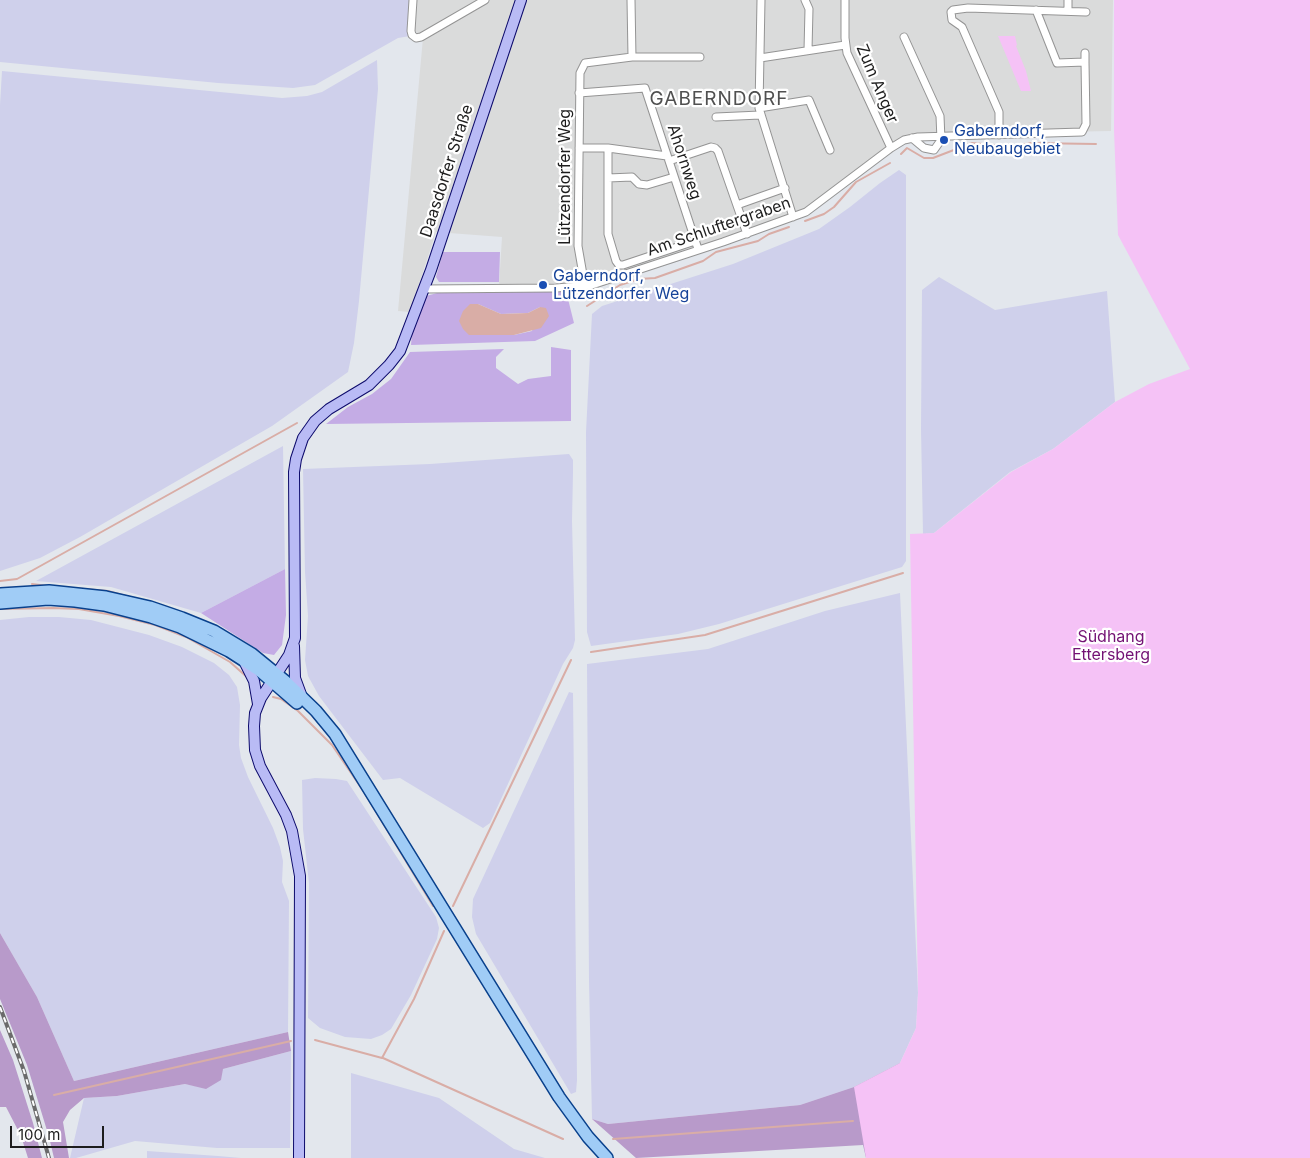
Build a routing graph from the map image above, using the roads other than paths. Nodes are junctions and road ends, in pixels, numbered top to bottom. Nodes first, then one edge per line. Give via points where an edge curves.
1 (413, 0) edge
2 (484, 0) edge
3 (521, 0) edge
4 (631, 0) edge
5 (761, 0) edge
6 (805, 0) edge
7 (846, 0) edge
8 (1068, 0) edge
9 (1036, 10) junction
10 (1068, 11) junction
11 (1086, 12) dead end
12 (904, 37) dead end
13 (845, 45) junction
14 (808, 50) junction
15 (1085, 53) dead end
16 (632, 57) junction
17 (700, 57) dead end
18 (760, 58) junction
19 (1085, 62) junction
20 (579, 93) junction
21 (759, 112) junction
22 (716, 117) dead end
23 (999, 135) junction
24 (942, 137) junction
25 (912, 138) junction
26 (579, 148) junction
27 (608, 148) junction
28 (891, 148) junction
29 (830, 150) dead end
30 (668, 158) junction
31 (674, 177) junction
32 (608, 178) junction
33 (785, 188) junction
34 (737, 205) junction
35 (793, 217) junction
36 (747, 234) junction
37 (695, 241) junction
38 (698, 249) junction
39 (585, 286) junction
40 (424, 289) junction
41 (0, 594) edge
42 (0, 603) edge
43 (294, 643) junction
44 (244, 660) junction
45 (274, 677) junction
46 (303, 698) junction
47 (258, 705) junction
48 (347, 754) junction
49 (300, 1158) edge
50 (607, 1158) edge

1 - 2 street via 411,31 416,38
3 - 40 street, Daasdorfer Straße
4 - 16 street
5 - 18 street
6 - 14 street via 809,9
7 - 13 street, Zum Anger
8 - 10 street
9 - 10 street
9 - 19 street via 1057,63
9 - 23 street via 968,8 952,12 952,20 962,27 1000,112
10 - 11 street
12 - 24 street via 940,116
13 - 14 street
13 - 28 street, Zum Anger
14 - 18 street
15 - 19 street
16 - 17 street
16 - 20 street, Lützendorfer Weg via 585,63 581,68
18 - 21 street
19 - 23 street, Am Schluftergraben via 1086,124 1082,132
20 - 26 street, Lützendorfer Weg
20 - 30 street, Ahornweg via 645,88
21 - 22 street
21 - 29 street via 809,100
21 - 33 street
23 - 24 street, Am Schluftergraben
24 - 25 street, Am Schluftergraben
24 - 25 street via 934,150 924,148
25 - 28 street, Am Schluftergraben
26 - 27 street
26 - 39 street, Lützendorfer Weg via 578,246
27 - 30 street
27 - 32 street
28 - 35 street, Am Schluftergraben via 806,212
30 - 31 street, Ahornweg
30 - 34 street via 715,148
31 - 32 street via 647,185 639,184 632,177
31 - 37 street, Ahornweg
32 - 37 street via 608,234 619,265
33 - 34 street
33 - 35 street
34 - 36 street
35 - 36 street, Am Schluftergraben
36 - 38 street, Am Schluftergraben
37 - 38 street, Ahornweg
38 - 39 street, Am Schluftergraben
39 - 40 street, Am Schluftergraben
40 - 43 street, Daasdorfer Straße via 400,351 390,365 369,385 315,421 299,448 294,472
41 - 45 main road via 49,591 106,596 150,607 214,631 252,654
42 - 44 main road via 48,599 104,605 180,627
43 - 45 street
43 - 46 street, Daasdorfer Straße via 295,678
44 - 45 main road
44 - 47 street via 254,682
45 - 46 main road
45 - 47 street
45 - 48 main road
46 - 48 main road via 328,725
47 - 49 street via 254,726 256,750 260,766 286,816 300,876
48 - 50 main road via 559,1097

